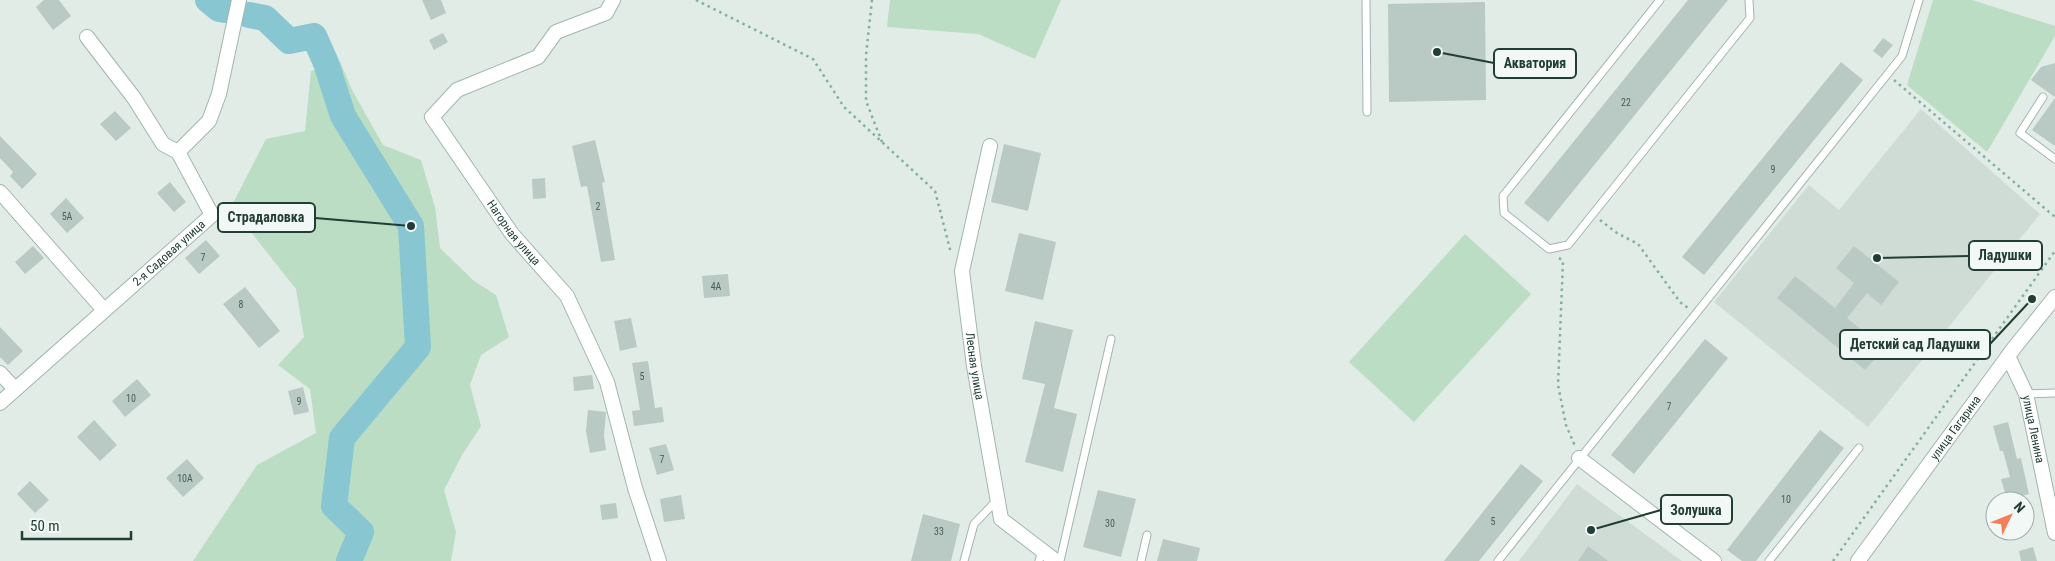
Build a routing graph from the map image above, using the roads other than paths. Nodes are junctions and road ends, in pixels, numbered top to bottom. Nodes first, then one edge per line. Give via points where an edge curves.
1 (239, 0) edge
2 (613, 0) edge
3 (1366, 0) edge
4 (1660, 0) edge
5 (1748, 0) edge
6 (1919, 0) edge
7 (87, 37) dead end
8 (2043, 98) dead end
9 (1367, 112) dead end
10 (990, 146) dead end
11 (178, 152) junction
12 (2055, 160) edge
13 (0, 192) edge
14 (2055, 297) edge
15 (104, 310) junction
16 (1111, 339) dead end
17 (2008, 356) junction
18 (0, 373) edge
19 (15, 389) junction
20 (2055, 393) edge
21 (2026, 394) junction
22 (0, 403) edge
23 (1859, 448) dead end
24 (1579, 458) junction
25 (998, 499) junction
26 (2055, 533) edge
27 (1147, 535) dead end
28 (1040, 556) edge
29 (659, 561) edge
30 (964, 561) edge
31 (1056, 561) edge
32 (1060, 561) edge
33 (1142, 561) edge
34 (1498, 561) edge
35 (1714, 561) edge
36 (1769, 561) edge
37 (1858, 561) edge

1 - 11 street via 219,94 208,121
2 - 29 street, Нагорная улица via 606,13 556,32 538,56 457,90 432,117 512,234 567,296 607,382 635,488
3 - 9 lane
4 - 5 lane via 1503,196 1504,213 1549,249 1568,245 1750,18
6 - 24 lane via 1902,56
7 - 11 street via 134,98 163,144
8 - 12 lane via 2020,133
10 - 25 street, Лесная улица via 962,271 974,366
11 - 15 street, 2-я Садовая улица via 212,215
13 - 15 street
14 - 17 street, улица Гагарина
15 - 19 street, 2-я Садовая улица
16 - 32 lane
17 - 21 street, улица Ленина
17 - 37 street, улица Гагарина
18 - 19 street
19 - 22 street, 2-я Садовая улица
20 - 21 lane
21 - 26 street, улица Ленина
23 - 36 lane
24 - 34 lane
24 - 35 street
25 - 28 street, Лесная улица via 1001,518
25 - 30 lane via 974,524
27 - 33 lane
28 - 31 street, Лесная улица

